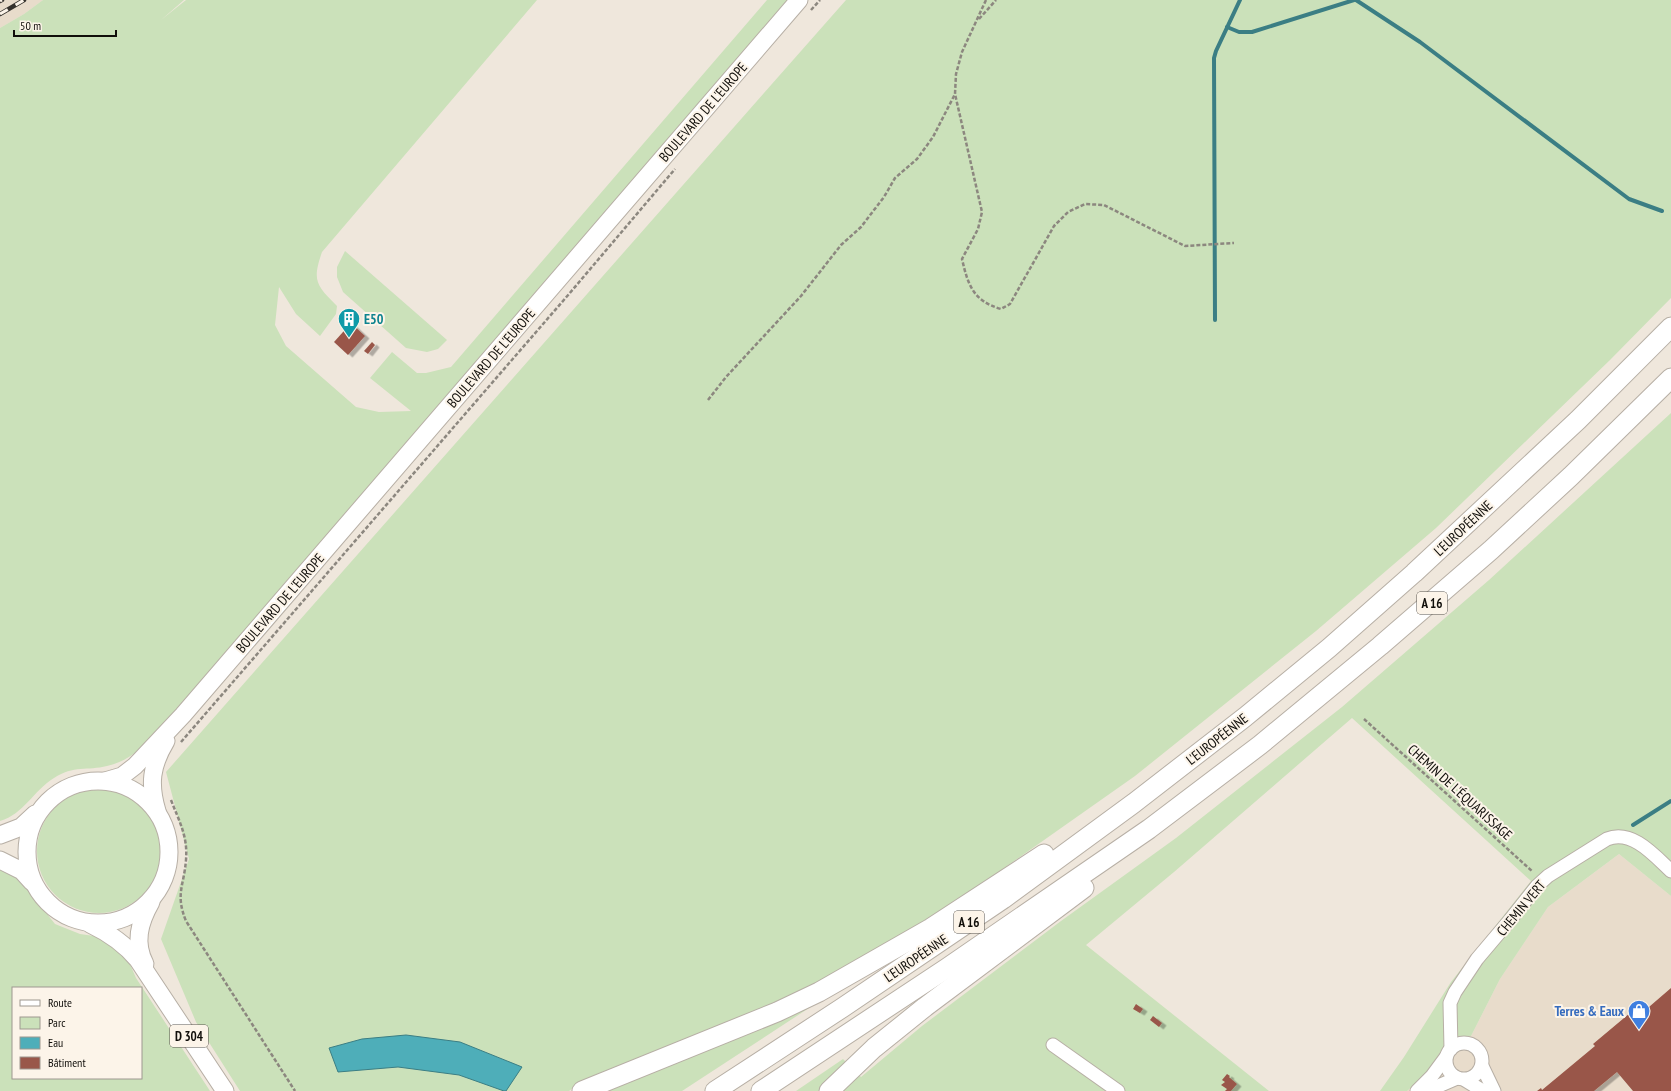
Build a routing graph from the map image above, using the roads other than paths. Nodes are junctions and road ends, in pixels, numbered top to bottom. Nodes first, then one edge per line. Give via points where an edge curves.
1 (805, 6) edge
2 (1671, 327) edge
3 (1671, 378) edge
4 (183, 716) junction
5 (1214, 741) junction
6 (105, 781) junction
7 (42, 807) junction
8 (1177, 810) junction
9 (158, 813) junction
10 (0, 835) edge
11 (0, 860) edge
12 (1671, 871) edge
13 (35, 885) junction
14 (157, 891) junction
15 (85, 922) junction
16 (153, 981) junction
17 (1053, 1046) dead end
18 (1449, 1053) junction
19 (1482, 1066) junction
20 (1461, 1079) junction
21 (225, 1091) edge
22 (582, 1091) edge
23 (715, 1091) edge
24 (761, 1091) edge
25 (829, 1091) edge
26 (1118, 1091) edge
27 (1417, 1091) edge
28 (1426, 1091) edge
29 (1483, 1091) edge
30 (1494, 1091) edge

1 - 4 main road, BOULEVARD DE L'EUROPE
2 - 5 highway, L'EUROPÉENNE / A 16 via 1578,420 1414,573 1314,660
3 - 8 highway, L'EUROPÉENNE / A 16 via 1571,476 1455,582 1300,713
4 - 6 main road, BOULEVARD DE L'EUROPE via 135,766 122,776
4 - 9 main road, BOULEVARD DE L'EUROPE via 163,745 154,764 152,787
5 - 22 highway via 954,913 856,972 777,1012
5 - 23 highway, L'EUROPÉENNE / A 16 via 1002,899
6 - 7 main road via 87,781 70,786
6 - 9 main road via 138,792
7 - 10 main road via 21,827
7 - 13 main road via 31,828 27,845 27,862
8 - 24 highway, L'EUROPÉENNE / A 16 via 968,954
8 - 25 highway via 1070,899 884,1039
9 - 14 main road via 166,829 169,852 165,876
11 - 13 main road via 22,871
12 - 18 street, CHEMIN VERT via 1635,841 1618,836 1607,839 1542,881 1477,959 1455,992 1449,1008
13 - 15 main road via 45,900 58,911
14 - 15 main road via 141,908 126,917 103,923
14 - 16 main road, D 304 via 143,917 138,936 140,952
15 - 16 main road, D 304 via 121,942
16 - 21 main road, D 304
17 - 26 street
18 - 19 street via 1459,1044 1472,1045 1480,1052
18 - 20 street via 1446,1063 1448,1069
18 - 27 street
19 - 20 street via 1476,1076
19 - 30 street
20 - 28 street
20 - 29 street

